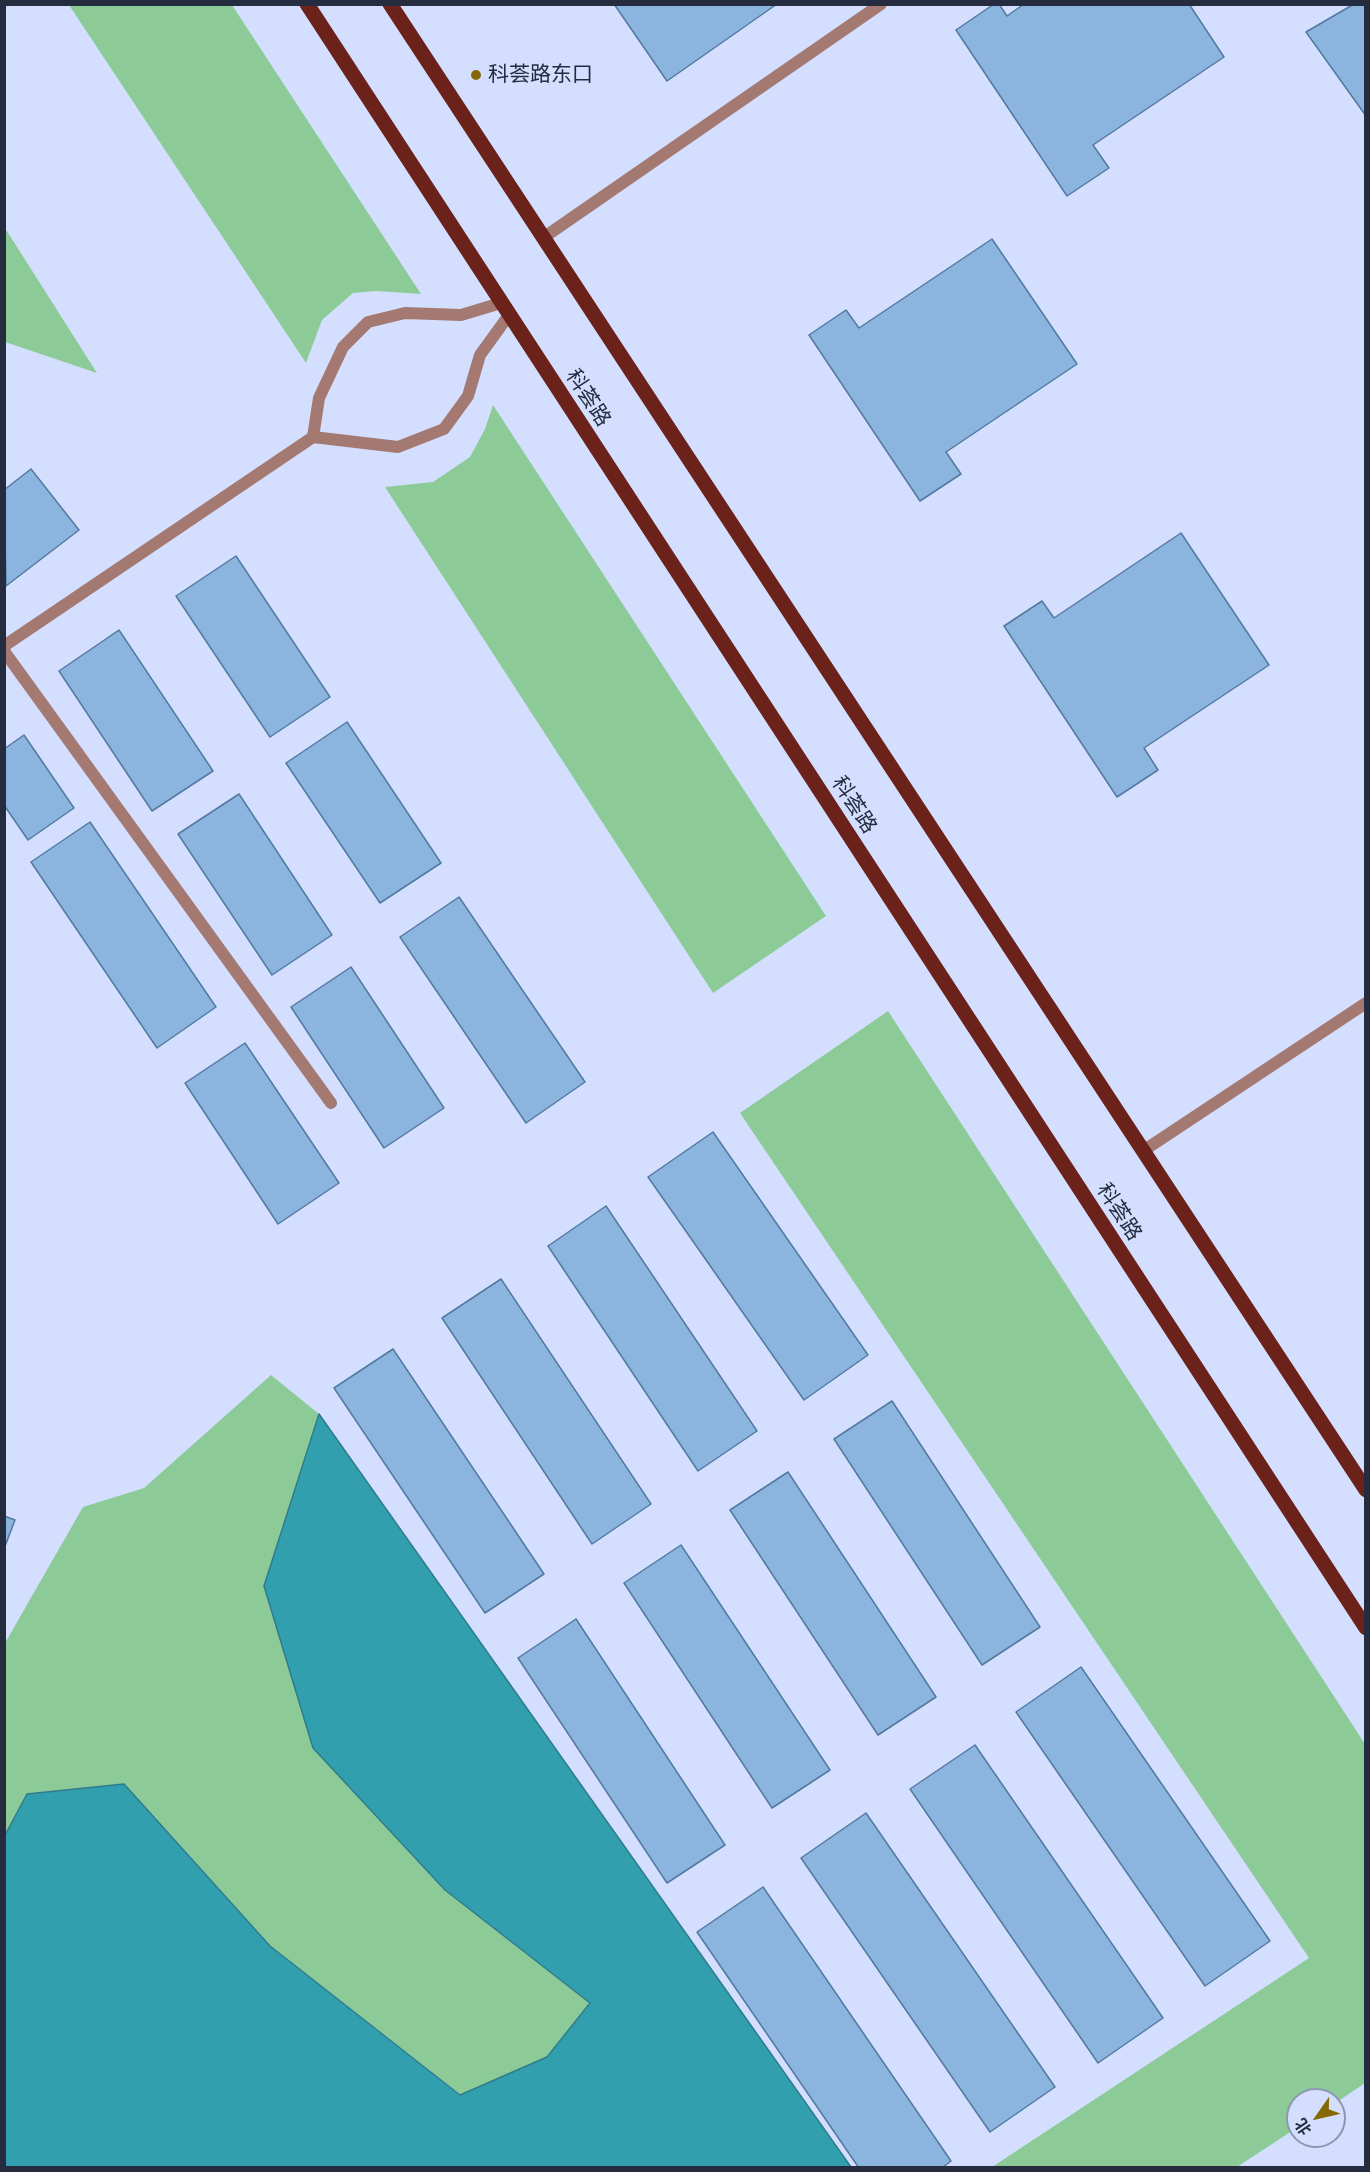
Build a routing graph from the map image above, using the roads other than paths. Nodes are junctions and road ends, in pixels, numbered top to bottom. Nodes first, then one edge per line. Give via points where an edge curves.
1 (307, 4) edge
2 (390, 4) edge
3 (881, 4) edge
4 (543, 238) junction
5 (505, 309) junction
6 (313, 437) junction
7 (4, 648) edge
8 (1365, 1003) edge
9 (331, 1103) dead end
10 (1143, 1151) junction
11 (1365, 1490) edge
12 (1365, 1628) edge

1 - 5 main road, 科荟路
2 - 4 main road
3 - 4 street
4 - 10 main road
5 - 6 street via 461,315 405,313 368,321 338,357 320,398
5 - 6 street via 480,355 468,396 444,429 398,447
5 - 12 main road, 科荟路
6 - 7 street
7 - 9 street
8 - 10 street
10 - 11 main road

